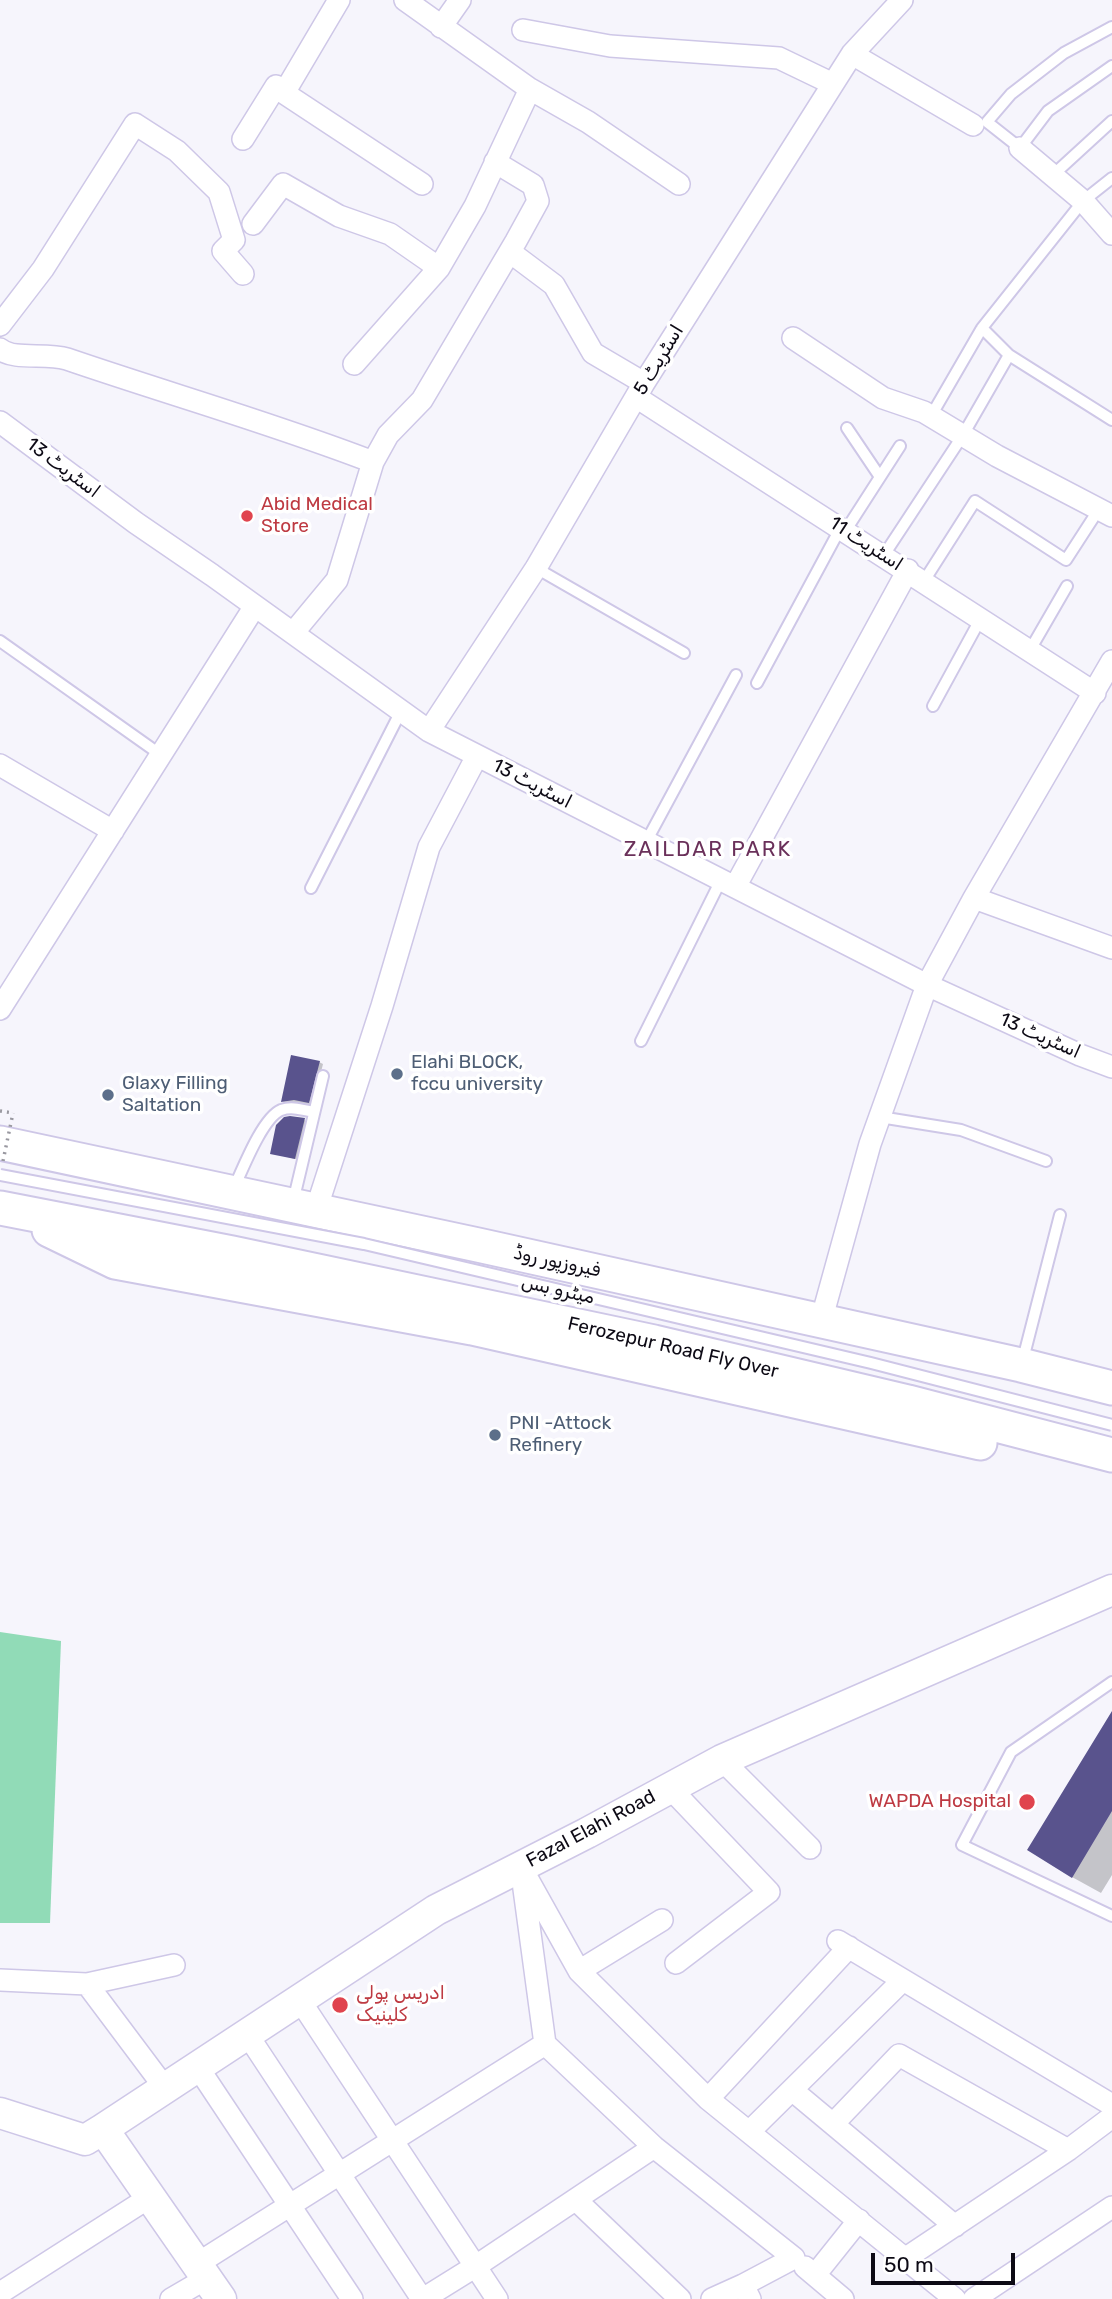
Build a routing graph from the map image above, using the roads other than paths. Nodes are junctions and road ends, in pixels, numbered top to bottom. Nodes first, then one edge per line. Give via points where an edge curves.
1 (339, 0) edge
2 (405, 0) edge
3 (460, 0) edge
4 (902, 0) edge
5 (441, 27) junction
6 (1112, 27) edge
7 (523, 30) dead end
8 (852, 54) junction
9 (1112, 66) edge
10 (833, 84) junction
11 (530, 89) junction
12 (284, 93) junction
13 (1112, 121) edge
14 (973, 125) dead end
15 (243, 139) dead end
16 (1020, 148) junction
17 (495, 162) junction
18 (1053, 174) junction
19 (1112, 178) edge
20 (422, 184) dead end
21 (679, 184) dead end
22 (1083, 201) junction
23 (253, 225) dead end
24 (1112, 234) edge
25 (510, 252) junction
26 (439, 268) junction
27 (243, 274) dead end
28 (0, 325) edge
29 (982, 328) junction
30 (793, 338) dead end
31 (0, 349) edge
32 (1009, 355) junction
33 (354, 364) dead end
34 (640, 390) junction
35 (931, 416) junction
36 (1112, 420) edge
37 (0, 422) edge
38 (847, 428) dead end
39 (963, 435) junction
40 (900, 446) dead end
41 (373, 462) junction
42 (880, 477) junction
43 (1105, 513) edge
44 (843, 529) junction
45 (884, 555) junction
46 (536, 568) junction
47 (916, 576) junction
48 (1067, 586) dead end
49 (255, 606) junction
50 (981, 618) junction
51 (293, 633) junction
52 (0, 641) edge
53 (1030, 650) junction
54 (684, 653) dead end
55 (1112, 661) edge
56 (736, 675) dead end
57 (757, 683) dead end
58 (1103, 688) edge
59 (933, 706) dead end
60 (401, 711) junction
61 (429, 731) junction
62 (161, 755) junction
63 (477, 756) junction
64 (0, 765) edge
65 (113, 831) junction
66 (646, 842) junction
67 (728, 884) junction
68 (311, 888) dead end
69 (974, 898) junction
70 (1112, 948) edge
71 (927, 985) junction
72 (0, 1009) edge
73 (641, 1041) dead end
74 (1112, 1067) edge
75 (323, 1076) dead end
76 (314, 1112) junction
77 (880, 1117) junction
78 (4, 1149) edge
79 (1046, 1161) dead end
80 (231, 1192) junction
81 (304, 1208) junction
82 (5, 1209) edge
83 (1060, 1214) dead end
84 (821, 1321) junction
85 (1021, 1365) junction
86 (1112, 1388) edge
87 (1112, 1425) edge
88 (1112, 1455) edge
89 (1112, 1473) edge
90 (1112, 1590) edge
91 (1112, 1682) edge
92 (722, 1760) junction
93 (669, 1787) junction
94 (810, 1848) dead end
95 (521, 1867) junction
96 (1112, 1916) edge
97 (662, 1920) dead end
98 (676, 1963) dead end
99 (174, 1965) dead end
100 (579, 1970) junction
101 (0, 1980) edge
102 (903, 1980) junction
103 (87, 1984) junction
104 (299, 2000) junction
105 (247, 2034) junction
106 (545, 2044) junction
107 (197, 2067) junction
108 (165, 2088) junction
109 (792, 2090) junction
110 (708, 2099) junction
111 (1112, 2105) edge
112 (0, 2113) edge
113 (1112, 2117) edge
114 (833, 2124) junction
115 (103, 2129) junction
116 (750, 2132) junction
117 (393, 2141) junction
118 (654, 2147) junction
119 (1068, 2150) junction
120 (341, 2174) junction
121 (150, 2197) junction
122 (576, 2200) junction
123 (290, 2206) junction
124 (1112, 2207) edge
125 (859, 2220) junction
126 (955, 2226) junction
127 (794, 2258) junction
128 (906, 2258) junction
129 (476, 2266) junction
130 (815, 2275) junction
131 (208, 2280) edge
132 (746, 2292) edge
133 (0, 2293) edge
134 (171, 2299) edge
135 (352, 2299) edge
136 (422, 2299) edge
137 (497, 2299) edge
138 (680, 2299) edge
139 (712, 2299) edge
140 (843, 2299) edge
141 (955, 2299) edge
142 (974, 2299) edge

1 - 12 street
2 - 5 street
3 - 5 street
4 - 8 street, اسٹریٹ 5
5 - 11 street
6 - 16 lane via 1064,53 1011,94 987,122
7 - 10 street via 610,46 779,58
8 - 10 street, اسٹریٹ 5
8 - 14 street
9 - 16 lane via 1048,111
10 - 34 street, اسٹریٹ 5
11 - 17 street
11 - 21 street
12 - 15 street via 276,86
12 - 20 street
13 - 18 lane
16 - 18 street
17 - 25 street via 533,185 538,201
17 - 26 street
18 - 22 street
19 - 22 lane
22 - 24 street
22 - 29 lane
23 - 26 street via 283,184 339,216 390,234
25 - 34 street, اسٹریٹ 11 via 554,285 593,353
25 - 41 street via 422,400 388,435
26 - 33 street
27 - 28 street via 223,251 234,240 219,192 177,151 135,124 43,269
29 - 32 lane
29 - 35 lane
30 - 35 street via 883,398
31 - 41 street via 8,355 54,355
32 - 36 lane
32 - 39 lane
34 - 44 street, اسٹریٹ 11
34 - 46 street, اسٹریٹ 5
35 - 39 street
37 - 49 street, اسٹریٹ 13
38 - 42 lane
39 - 43 street
39 - 45 lane
40 - 42 lane
41 - 51 street via 337,580
42 - 44 lane
43 - 47 lane via 1066,560 975,501
44 - 45 street, اسٹریٹ 11
44 - 57 lane
45 - 47 street, اسٹریٹ 11
46 - 54 lane
46 - 61 street, اسٹریٹ 5
47 - 50 street, اسٹریٹ 11
47 - 67 street
48 - 53 lane
49 - 51 street, اسٹریٹ 13
49 - 62 street
50 - 53 street, اسٹریٹ 11
50 - 59 lane
51 - 60 street, اسٹریٹ 13
52 - 62 lane
53 - 58 street, اسٹریٹ 11
55 - 58 street
56 - 66 lane
58 - 69 street
60 - 61 street, اسٹریٹ 13
60 - 68 lane
61 - 63 street, اسٹریٹ 13
62 - 65 street
63 - 66 street, اسٹریٹ 13
63 - 81 street via 429,847 382,1006
64 - 65 street
65 - 72 street
66 - 67 street, اسٹریٹ 13
67 - 71 street, اسٹریٹ 13
67 - 73 lane
69 - 70 street
69 - 71 street
71 - 74 street, اسٹریٹ 13
71 - 77 street
75 - 76 lane
76 - 80 lane via 294,1108 275,1114
76 - 81 lane
77 - 79 lane via 961,1130
77 - 84 street
78 - 80 main road, فیروزپور روڈ
78 - 87 lane, میٹرو بس, bridge via 364,1244 871,1363
80 - 81 main road, فیروزپور روڈ
81 - 84 main road, فیروزپور روڈ
82 - 88 main road, Ferozepur Road Fly Over via 654,1342
82 - 89 main road via 115,1262 472,1328
83 - 85 lane
84 - 85 main road, فیروزپور روڈ
85 - 86 main road, فیروزپور روڈ
90 - 92 street, Fazal Elahi Road
91 - 96 lane via 1011,1752 962,1845
92 - 93 street, Fazal Elahi Road
92 - 94 street
93 - 95 street, Fazal Elahi Road
93 - 98 street via 769,1892
95 - 100 street
95 - 104 street, Fazal Elahi Road via 436,1910
95 - 106 street
97 - 100 street
99 - 103 street
100 - 110 street
101 - 103 street
102 - 109 street
102 - 110 street via 843,1944
102 - 111 street
103 - 108 street
104 - 105 street, Fazal Elahi Road
104 - 117 street
105 - 107 street, Fazal Elahi Road
105 - 120 street
106 - 117 street
106 - 118 street
107 - 108 street, Fazal Elahi Road
107 - 123 street
108 - 115 street, Fazal Elahi Road
109 - 114 street
109 - 116 street
110 - 116 street
112 - 115 street via 85,2140
113 - 119 street
114 - 119 street via 899,2055
114 - 126 street
115 - 121 street
116 - 125 street
117 - 120 street
117 - 129 street
118 - 122 street
118 - 127 street
119 - 126 street
120 - 123 street
120 - 136 street
121 - 131 street
121 - 133 street
122 - 129 street
122 - 138 street
123 - 131 street
123 - 135 street
124 - 142 street
125 - 128 street
125 - 130 street
126 - 128 street
127 - 130 street
127 - 132 street
128 - 141 street
129 - 136 street
129 - 137 street
130 - 140 street
131 - 134 street
132 - 139 street

